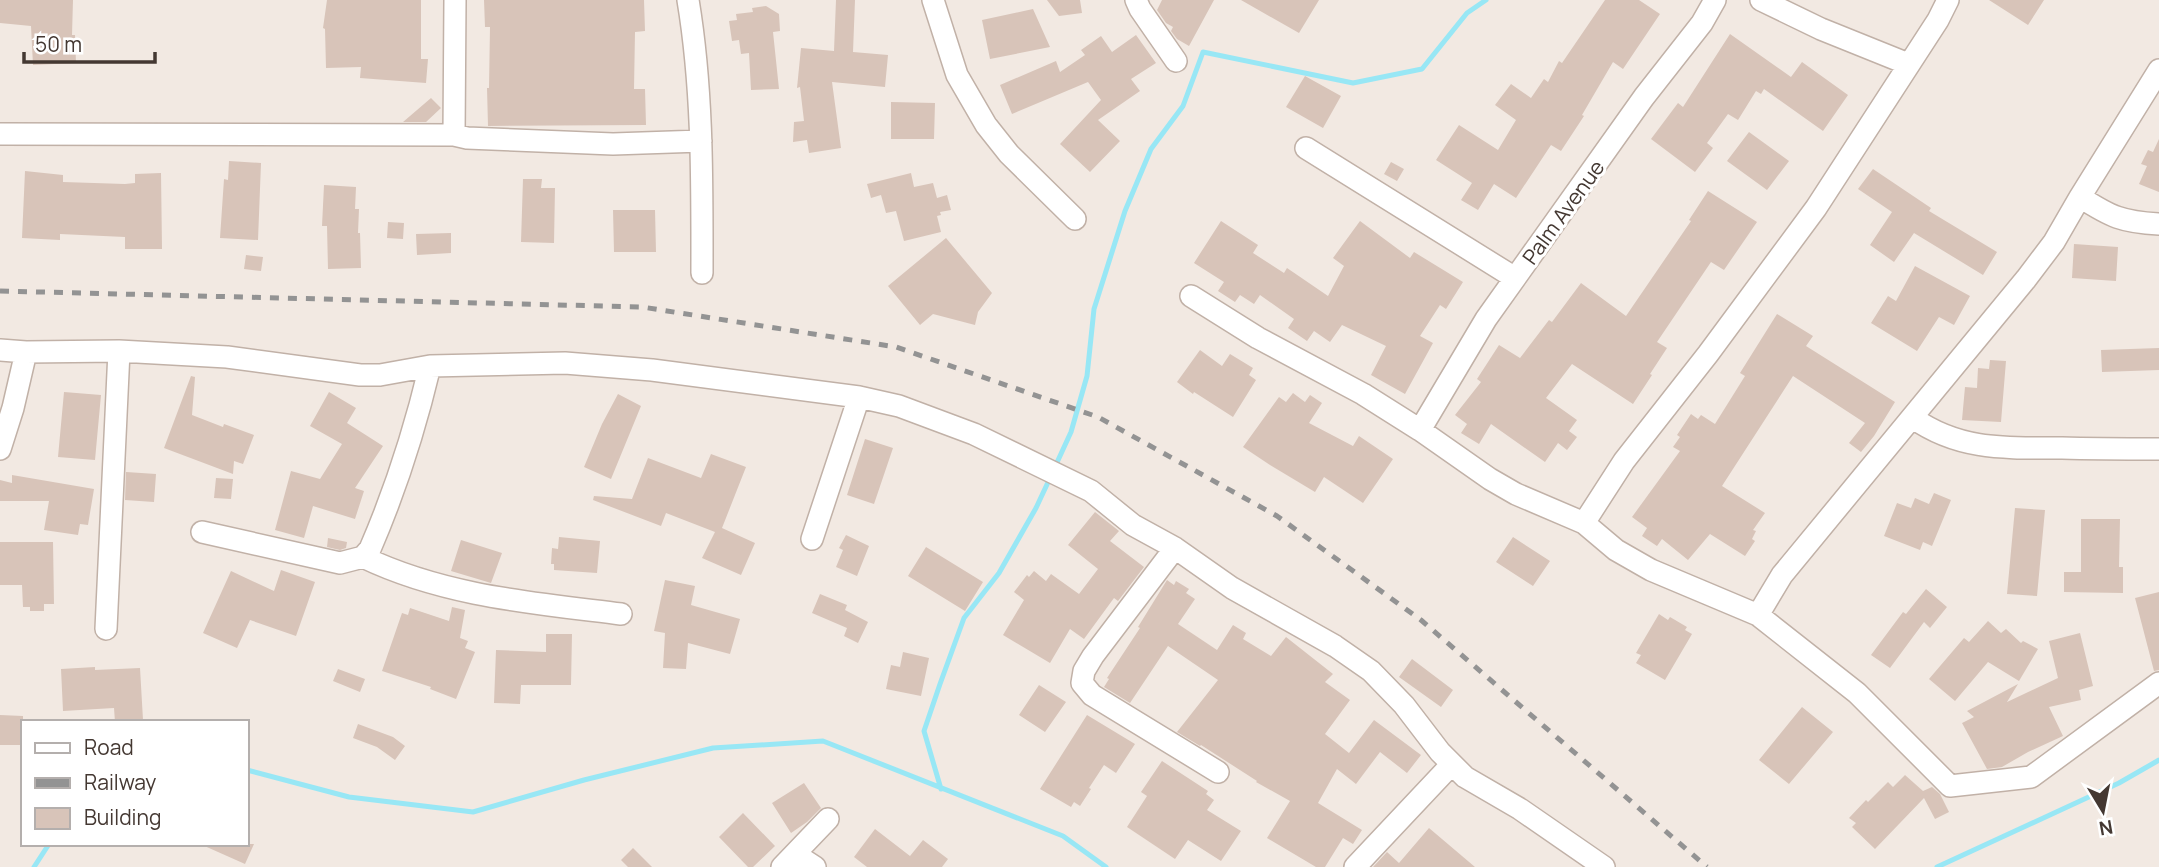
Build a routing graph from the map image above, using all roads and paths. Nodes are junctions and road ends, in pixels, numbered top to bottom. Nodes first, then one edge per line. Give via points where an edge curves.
1 (455, 0) edge
2 (688, 0) edge
3 (933, 0) edge
4 (1136, 0) edge
5 (1715, 0) edge
6 (1760, 0) edge
7 (1948, 0) edge
8 (1176, 61) dead end
9 (1908, 64) junction
10 (2159, 70) edge
11 (0, 134) edge
12 (454, 135) junction
13 (701, 141) junction
14 (1307, 148) dead end
15 (2080, 197) junction
16 (1075, 219) dead end
17 (2159, 224) edge
18 (702, 273) dead end
19 (1515, 278) junction
20 (1191, 296) dead end
21 (0, 350) edge
22 (119, 351) junction
23 (26, 352) junction
24 (430, 366) junction
25 (859, 397) junction
26 (1913, 418) junction
27 (1420, 430) junction
28 (0, 449) edge
29 (2159, 449) edge
30 (1584, 523) junction
31 (202, 532) dead end
32 (812, 539) dead end
33 (1175, 548) junction
34 (363, 557) junction
35 (621, 614) dead end
36 (1758, 615) junction
37 (106, 629) dead end
38 (2159, 683) edge
39 (1451, 765) junction
40 (1218, 772) dead end
41 (828, 819) dead end
42 (789, 860) edge
43 (815, 867) edge
44 (1355, 867) edge
45 (1604, 867) edge

1 - 12 street
2 - 13 street
3 - 16 street via 957,75 986,125 1009,155
4 - 8 street
5 - 19 street, Palm Avenue
6 - 9 street
7 - 9 street
9 - 30 street via 1815,208 1624,461
10 - 15 street
11 - 12 street
12 - 13 street via 613,144
13 - 18 street
14 - 19 street
15 - 17 street via 2120,220
15 - 26 street via 2054,242
19 - 27 street, Palm Avenue
20 - 27 street
21 - 23 street
22 - 23 street
22 - 24 street via 227,357 360,376
22 - 37 street
23 - 28 street
24 - 25 street via 577,364
24 - 34 street via 402,467
25 - 32 street
25 - 33 street via 974,434 1091,491 1133,525
26 - 29 street via 1956,440 1992,448
26 - 36 street via 1782,575
27 - 30 street via 1516,494
30 - 36 street via 1616,550 1651,570
31 - 34 street via 340,562
33 - 39 street via 1232,588 1371,671
33 - 40 street via 1093,656 1082,683 1092,695
34 - 35 street via 441,587
36 - 38 street via 1857,693 1950,786 2031,777
39 - 44 street
39 - 45 street
41 - 42 street
42 - 43 street

